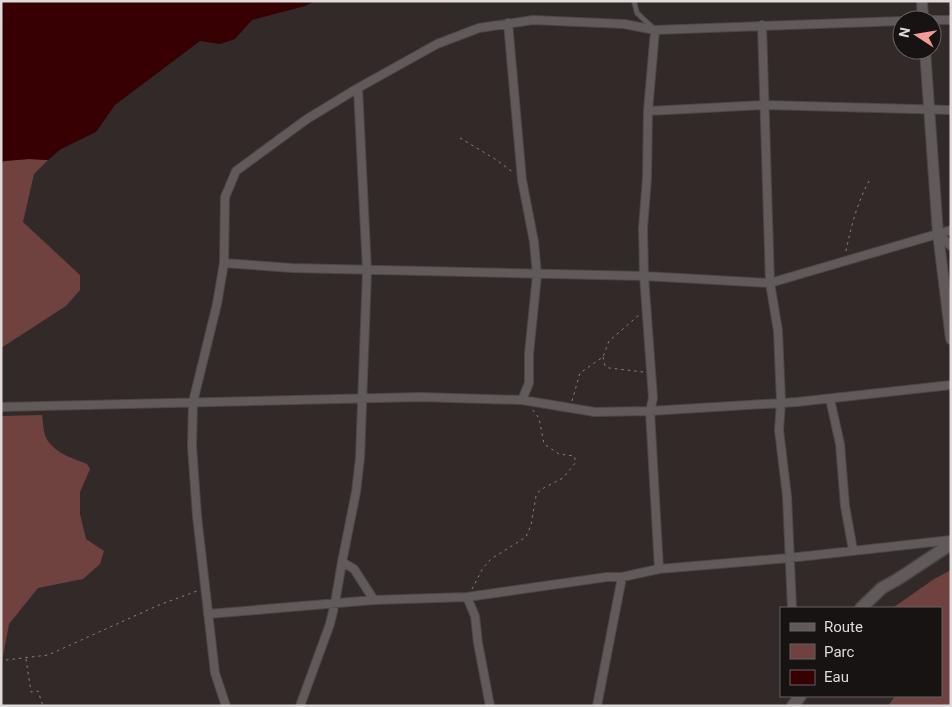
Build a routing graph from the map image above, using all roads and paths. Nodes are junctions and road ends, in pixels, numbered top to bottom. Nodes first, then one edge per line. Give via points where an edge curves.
1 (634, 1) edge
2 (892, 21) edge
3 (508, 23) junction
4 (762, 25) junction
5 (655, 30) junction
6 (926, 60) edge
7 (358, 88) junction
8 (765, 105) junction
9 (930, 109) junction
10 (648, 110) junction
11 (951, 110) edge
12 (460, 138) dead end
13 (522, 180) junction
14 (868, 181) dead end
15 (951, 230) edge
16 (938, 234) junction
17 (951, 246) edge
18 (843, 262) junction
19 (224, 263) junction
20 (367, 271) junction
21 (537, 275) junction
22 (644, 276) junction
23 (770, 283) junction
24 (647, 308) junction
25 (951, 339) edge
26 (603, 357) junction
27 (651, 374) junction
28 (951, 385) edge
29 (362, 399) junction
30 (830, 399) junction
31 (522, 400) junction
32 (193, 402) junction
33 (781, 402) junction
34 (1, 407) edge
35 (570, 408) junction
36 (650, 411) junction
37 (951, 540) edge
38 (951, 544) edge
39 (853, 550) junction
40 (789, 558) junction
41 (342, 562) junction
42 (659, 569) junction
43 (622, 577) junction
44 (205, 588) junction
45 (467, 597) junction
46 (374, 600) junction
47 (335, 603) junction
48 (792, 607) edge
49 (862, 607) edge
50 (208, 614) junction
51 (26, 659) junction
52 (6, 660) dead end
53 (43, 706) edge
54 (226, 706) edge
55 (300, 706) edge
56 (490, 706) edge
57 (597, 706) edge

1 - 5 lane via 637,13
2 - 4 street
3 - 5 street via 533,20 624,24
3 - 7 street via 479,28 437,44
3 - 13 street
4 - 5 street
4 - 8 street
5 - 10 street
6 - 9 street
7 - 19 street via 307,119 236,171 224,197
7 - 20 street
8 - 9 street
8 - 10 street
8 - 23 street
9 - 11 street
9 - 16 street
10 - 22 street
12 - 13 path
13 - 21 street
14 - 18 path
15 - 16 street
16 - 17 street
16 - 18 street
16 - 25 street
18 - 23 street
19 - 20 street
19 - 32 street
20 - 21 street
20 - 29 street
21 - 22 street
21 - 31 street via 529,383
22 - 23 street
22 - 24 street
23 - 33 street via 778,331
24 - 26 path via 610,341
24 - 27 street
26 - 27 path via 605,366 609,368
26 - 35 path via 580,373
27 - 36 street via 653,398
28 - 30 street
29 - 31 street
29 - 32 street
29 - 41 street via 357,483
30 - 33 street
30 - 39 street via 840,444 845,506
31 - 35 street
31 - 45 path via 522,405 539,418 544,444 558,454 574,456 576,462 563,478 540,490 526,537 491,559
32 - 34 street
32 - 44 street via 192,446
33 - 36 street
33 - 40 street via 779,430 787,496
35 - 36 street via 595,412
36 - 42 street
37 - 39 street
38 - 49 main road via 882,588
39 - 40 street
40 - 42 street
40 - 48 street
41 - 46 street via 354,570
41 - 47 street
42 - 43 street
43 - 45 street
43 - 57 street
44 - 50 street
44 - 51 path via 48,655
45 - 46 street
45 - 56 street via 475,616
46 - 47 street
47 - 50 street
47 - 55 street
50 - 54 street via 215,672
51 - 52 path
51 - 53 path via 31,692 38,691

